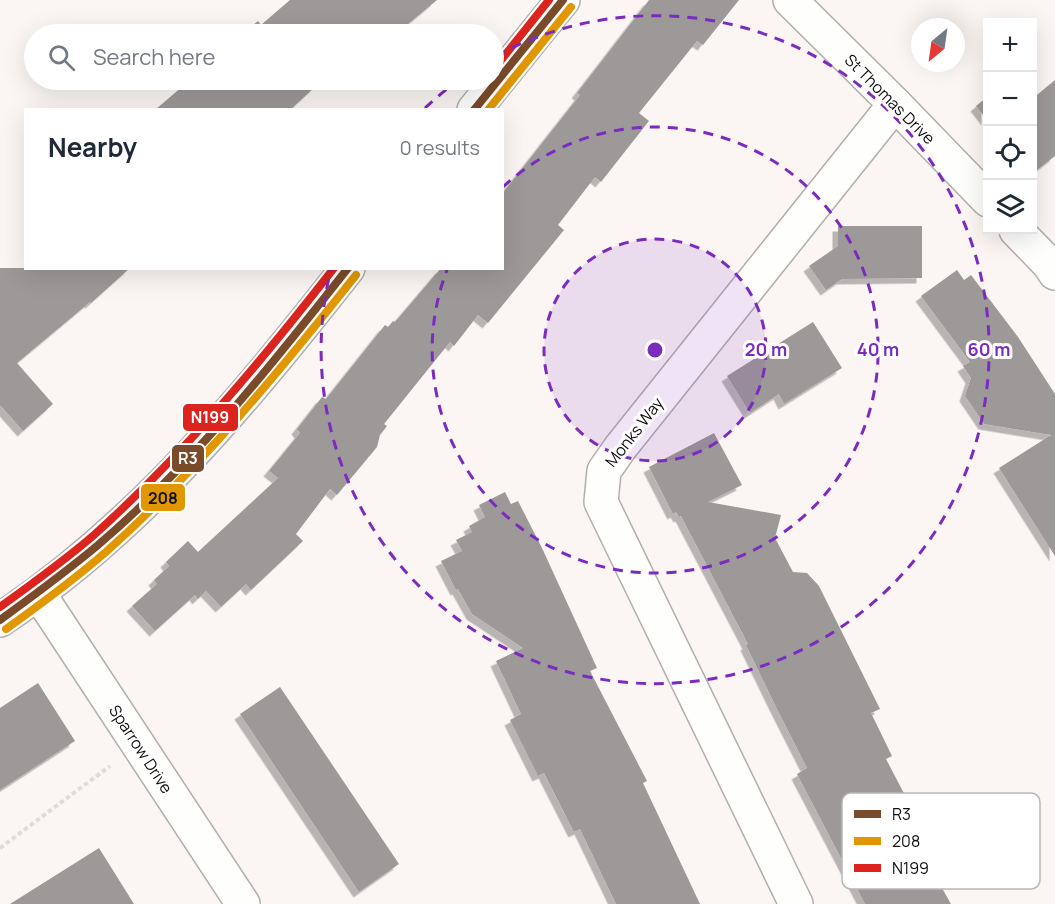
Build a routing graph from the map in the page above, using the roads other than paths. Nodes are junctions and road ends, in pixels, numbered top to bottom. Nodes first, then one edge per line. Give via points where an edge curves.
1 (563, 0) edge
2 (790, 0) edge
3 (504, 73) edge
4 (490, 90) edge
5 (895, 104) junction
6 (476, 108) edge
7 (983, 196) edge
8 (1020, 234) edge
9 (1053, 265) edge
10 (346, 270) edge
11 (39, 594) junction
12 (0, 620) edge
13 (243, 904) edge
14 (796, 904) edge

1 - 3 street
2 - 5 street, St Thomas Drive
4 - 6 street
5 - 7 street, St Thomas Drive
5 - 14 street, Monks Way via 604,471 602,502
8 - 9 street
10 - 11 street via 202,446 138,510
11 - 12 street
11 - 13 street, Sparrow Drive

